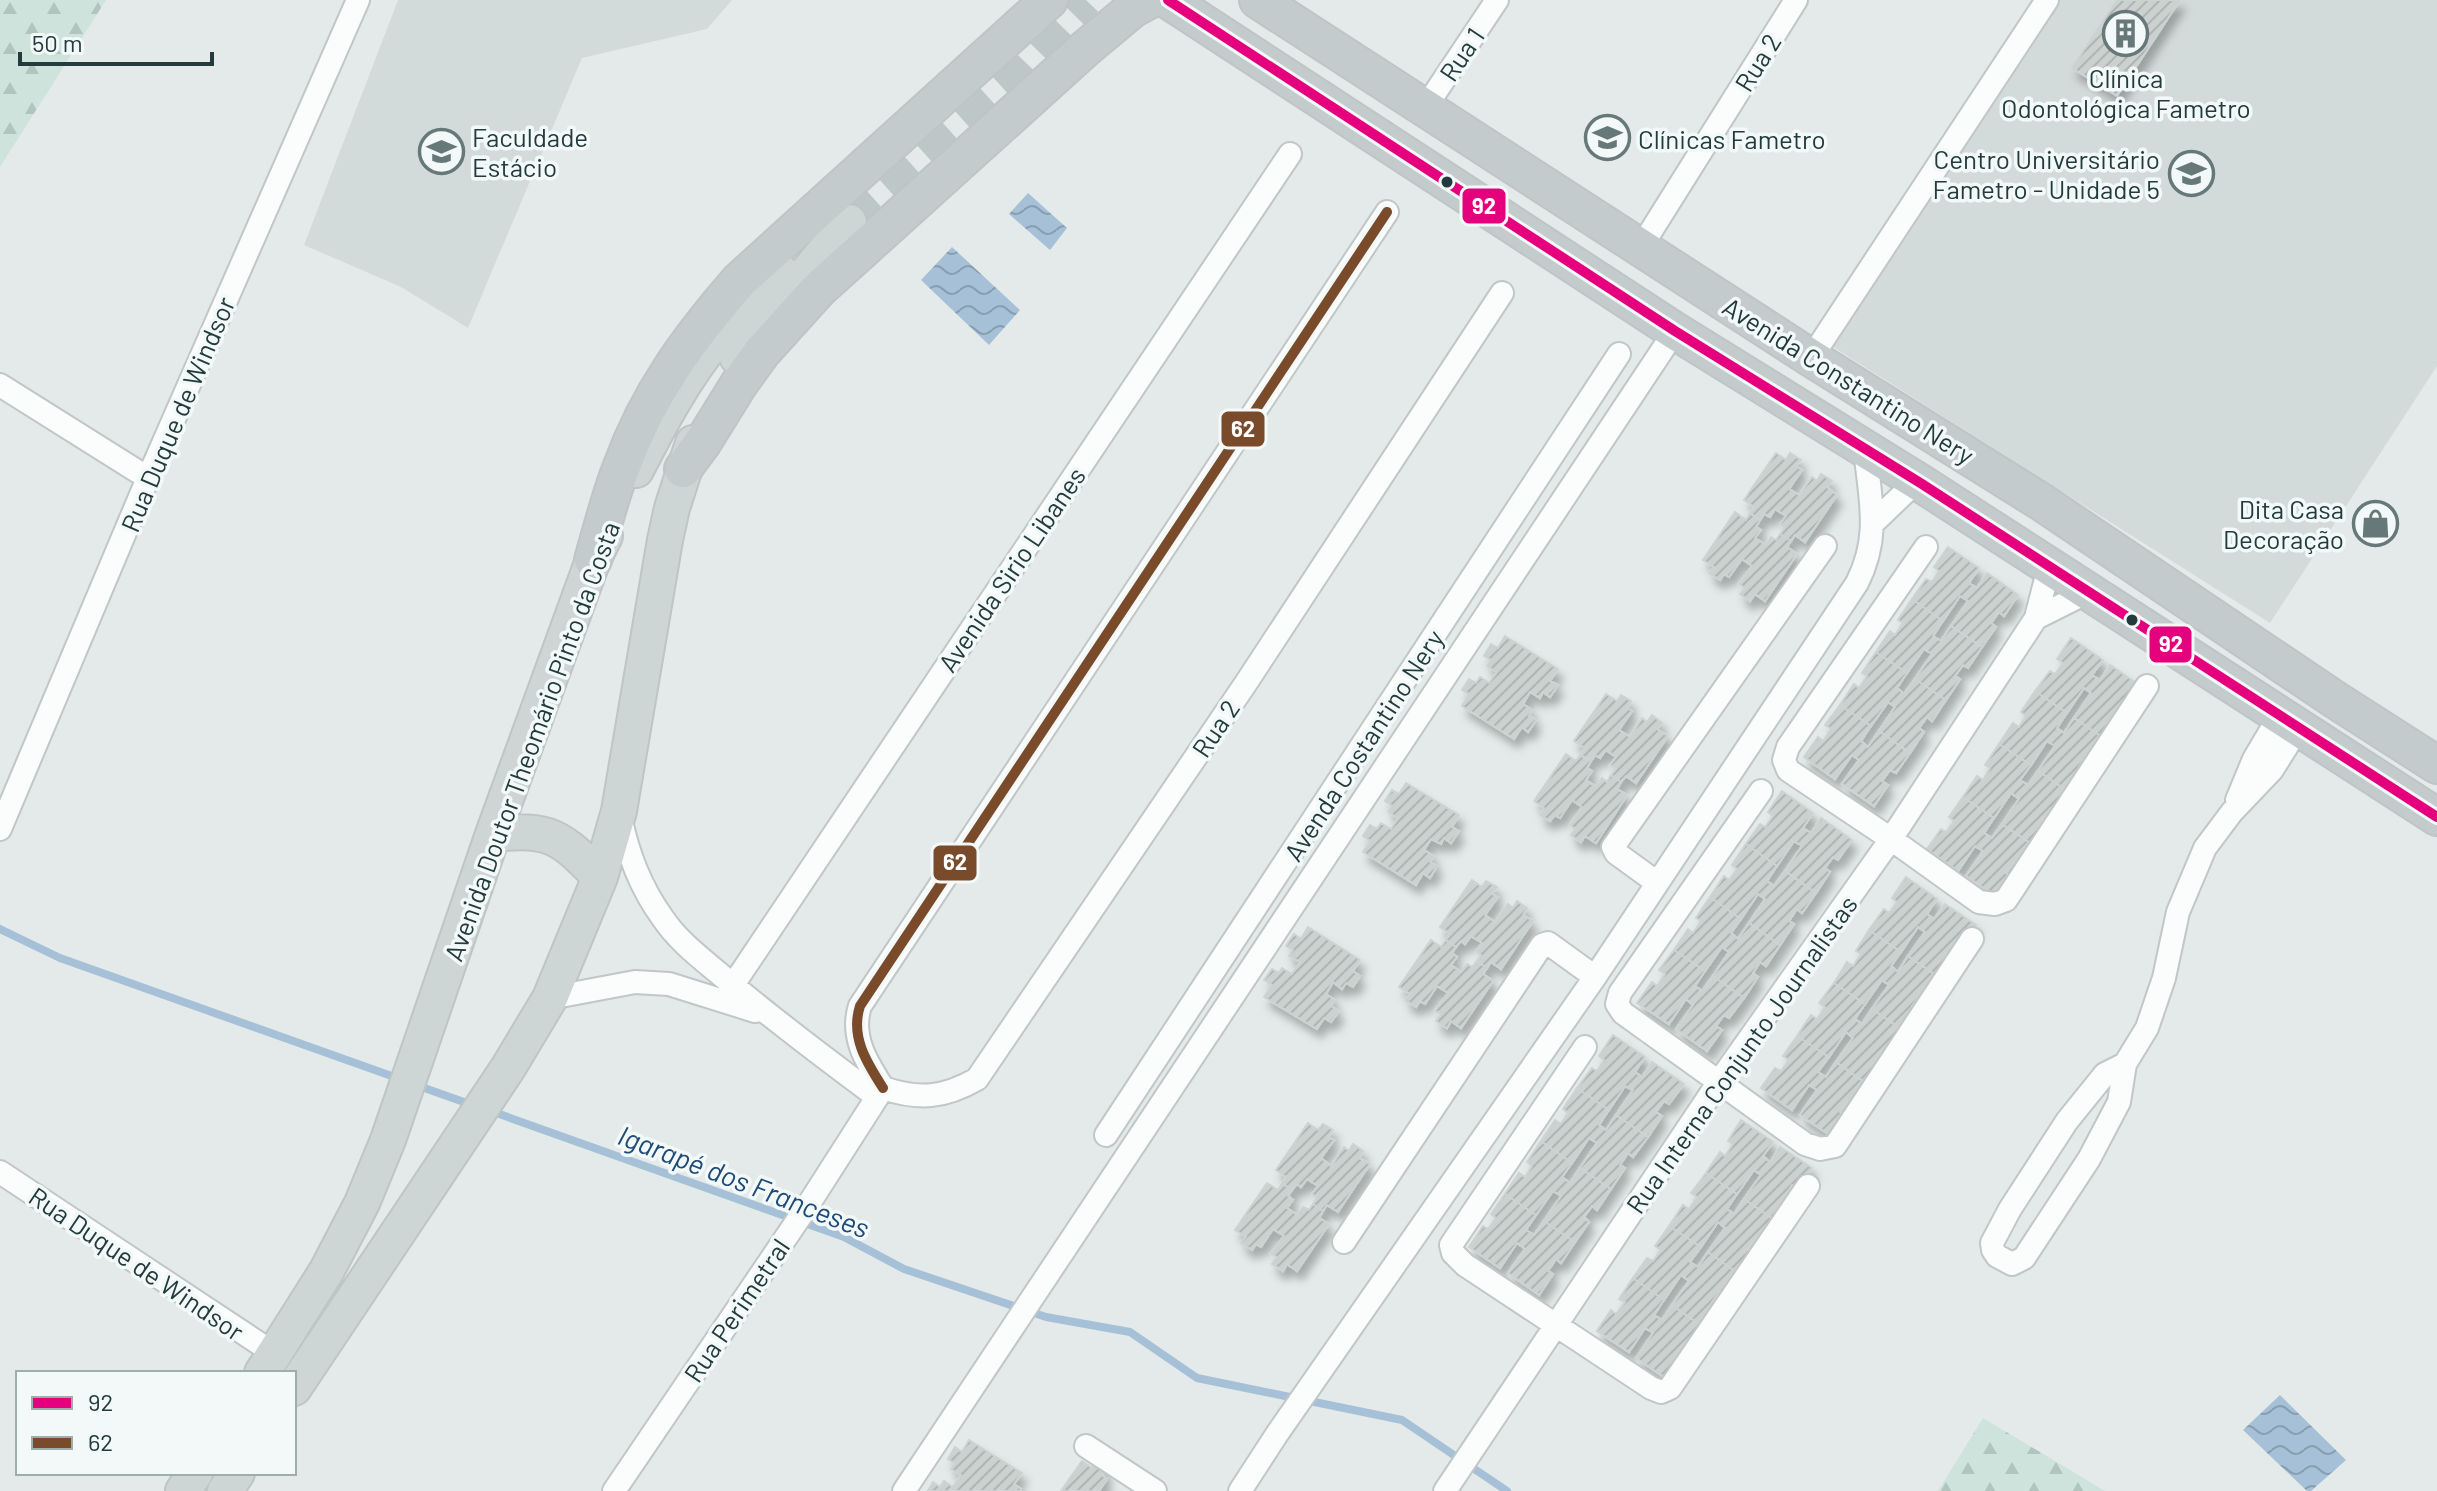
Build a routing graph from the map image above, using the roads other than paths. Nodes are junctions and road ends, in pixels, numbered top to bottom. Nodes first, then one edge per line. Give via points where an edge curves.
1 (358, 0) edge
2 (1049, 0) edge
3 (1149, 0) edge
4 (1168, 0) edge
5 (1258, 0) edge
6 (1497, 0) edge
7 (1796, 0) edge
8 (2047, 0) edge
9 (1425, 108) junction
10 (1290, 154) dead end
11 (1387, 212) dead end
12 (1641, 247) junction
13 (1502, 293) dead end
14 (1675, 331) junction
15 (1619, 354) dead end
16 (1811, 358) junction
17 (0, 385) edge
18 (1865, 449) junction
19 (683, 469) junction
20 (148, 478) junction
21 (1917, 481) junction
22 (1872, 524) junction
23 (1825, 546) dead end
24 (1926, 547) dead end
25 (593, 560) junction
26 (2049, 567) junction
27 (2088, 592) junction
28 (2036, 618) junction
29 (2147, 686) dead end
30 (2290, 721) junction
31 (2437, 765) edge
32 (1761, 791) dead end
33 (6, 795) edge
34 (619, 811) junction
35 (2437, 817) edge
36 (0, 829) edge
37 (493, 834) junction
38 (1891, 839) junction
39 (600, 877) junction
40 (1656, 882) junction
41 (1972, 939) dead end
42 (1595, 977) junction
43 (733, 985) junction
44 (550, 998) junction
45 (768, 1016) junction
46 (1585, 1047) dead end
47 (2125, 1064) junction
48 (1718, 1083) junction
49 (880, 1093) junction
50 (1106, 1135) dead end
51 (0, 1172) edge
52 (1808, 1186) dead end
53 (1344, 1242) dead end
54 (1556, 1326) junction
55 (268, 1364) edge
56 (296, 1385) edge
57 (1086, 1446) dead end
58 (614, 1491) edge
59 (904, 1491) edge
60 (1155, 1491) edge
61 (1240, 1491) edge
62 (1445, 1491) edge

1 - 20 street, Rua Duque de Windsor
2 - 25 highway via 740,280 700,325 643,417 621,466
3 - 19 highway via 1086,48 818,290 762,352
4 - 14 highway, Avenida Constantino Nery
5 - 9 highway, Avenida Constantino Nery
6 - 9 street, Rua 1
7 - 12 street, Rua 2
8 - 16 street
9 - 12 highway, Avenida Constantino Nery
10 - 43 street, Avenida Sirio Libanes
11 - 49 street via 860,1006 856,1034
12 - 16 highway, Avenida Constantino Nery
13 - 49 street, Rua 2 via 977,1079 939,1095
14 - 18 highway, Avenida Constantino Nery
14 - 59 street
15 - 50 street, Avenda Costantino Nery
16 - 31 highway, Avenida Constantino Nery via 2043,503
17 - 20 street
18 - 21 highway, Avenida Constantino Nery
18 - 22 street
19 - 25 main road, Avenida Doutor Theomário Pinto da Costa via 708,405 734,361 849,222 792,264 717,338 652,439
19 - 34 main road, Avenida Doutor Theomário Pinto da Costa via 665,540
20 - 33 street, Rua Duque de Windsor
21 - 22 street
21 - 26 highway, Avenida Constantino Nery
22 - 40 street via 1870,553 1857,583
23 - 40 street via 1613,847
24 - 38 street via 1784,760 1788,770
25 - 37 main road, Avenida Doutor Theomário Pinto da Costa
26 - 27 highway, Avenida Constantino Nery
26 - 28 street, Rua Interna Conjunto Journalistas
27 - 28 street
27 - 30 highway, Avenida Constantino Nery
28 - 38 street, Rua Interna Conjunto Journalistas
29 - 38 street via 2006,900 1979,902
30 - 35 highway, Avenida Constantino Nery
30 - 47 street via 2254,759 2232,812 2205,848 2178,912 2147,1028
32 - 48 street via 1617,1004
33 - 36 street, Rua Duque de Windsor
34 - 39 main road, Avenida Doutor Theomário Pinto da Costa
34 - 43 street via 625,841 661,916 678,939
37 - 39 main road via 553,836
37 - 55 main road, Avenida Doutor Theomário Pinto da Costa via 362,1203
38 - 48 street, Rua Interna Conjunto Journalistas
39 - 44 main road, Avenida Doutor Theomário Pinto da Costa
40 - 42 street
41 - 48 street via 1835,1146 1805,1144
42 - 53 street via 1548,943 1542,945
42 - 61 street
43 - 45 street
44 - 45 street via 635,982 669,984
44 - 56 main road, Avenida Doutor Theomário Pinto da Costa
45 - 49 street
46 - 54 street via 1451,1245 1465,1265
47 - 47 street via 2105,1074 2067,1121 1992,1243 1997,1256 2018,1263 2031,1247 2097,1145 2119,1102
48 - 54 street, Rua Interna Conjunto Journalistas
49 - 58 street, Rua Perimetral
51 - 55 street, Rua Duque de Windsor
52 - 54 street via 1670,1388 1651,1388
54 - 62 street, Rua Interna Conjunto Journalistas
57 - 60 street

